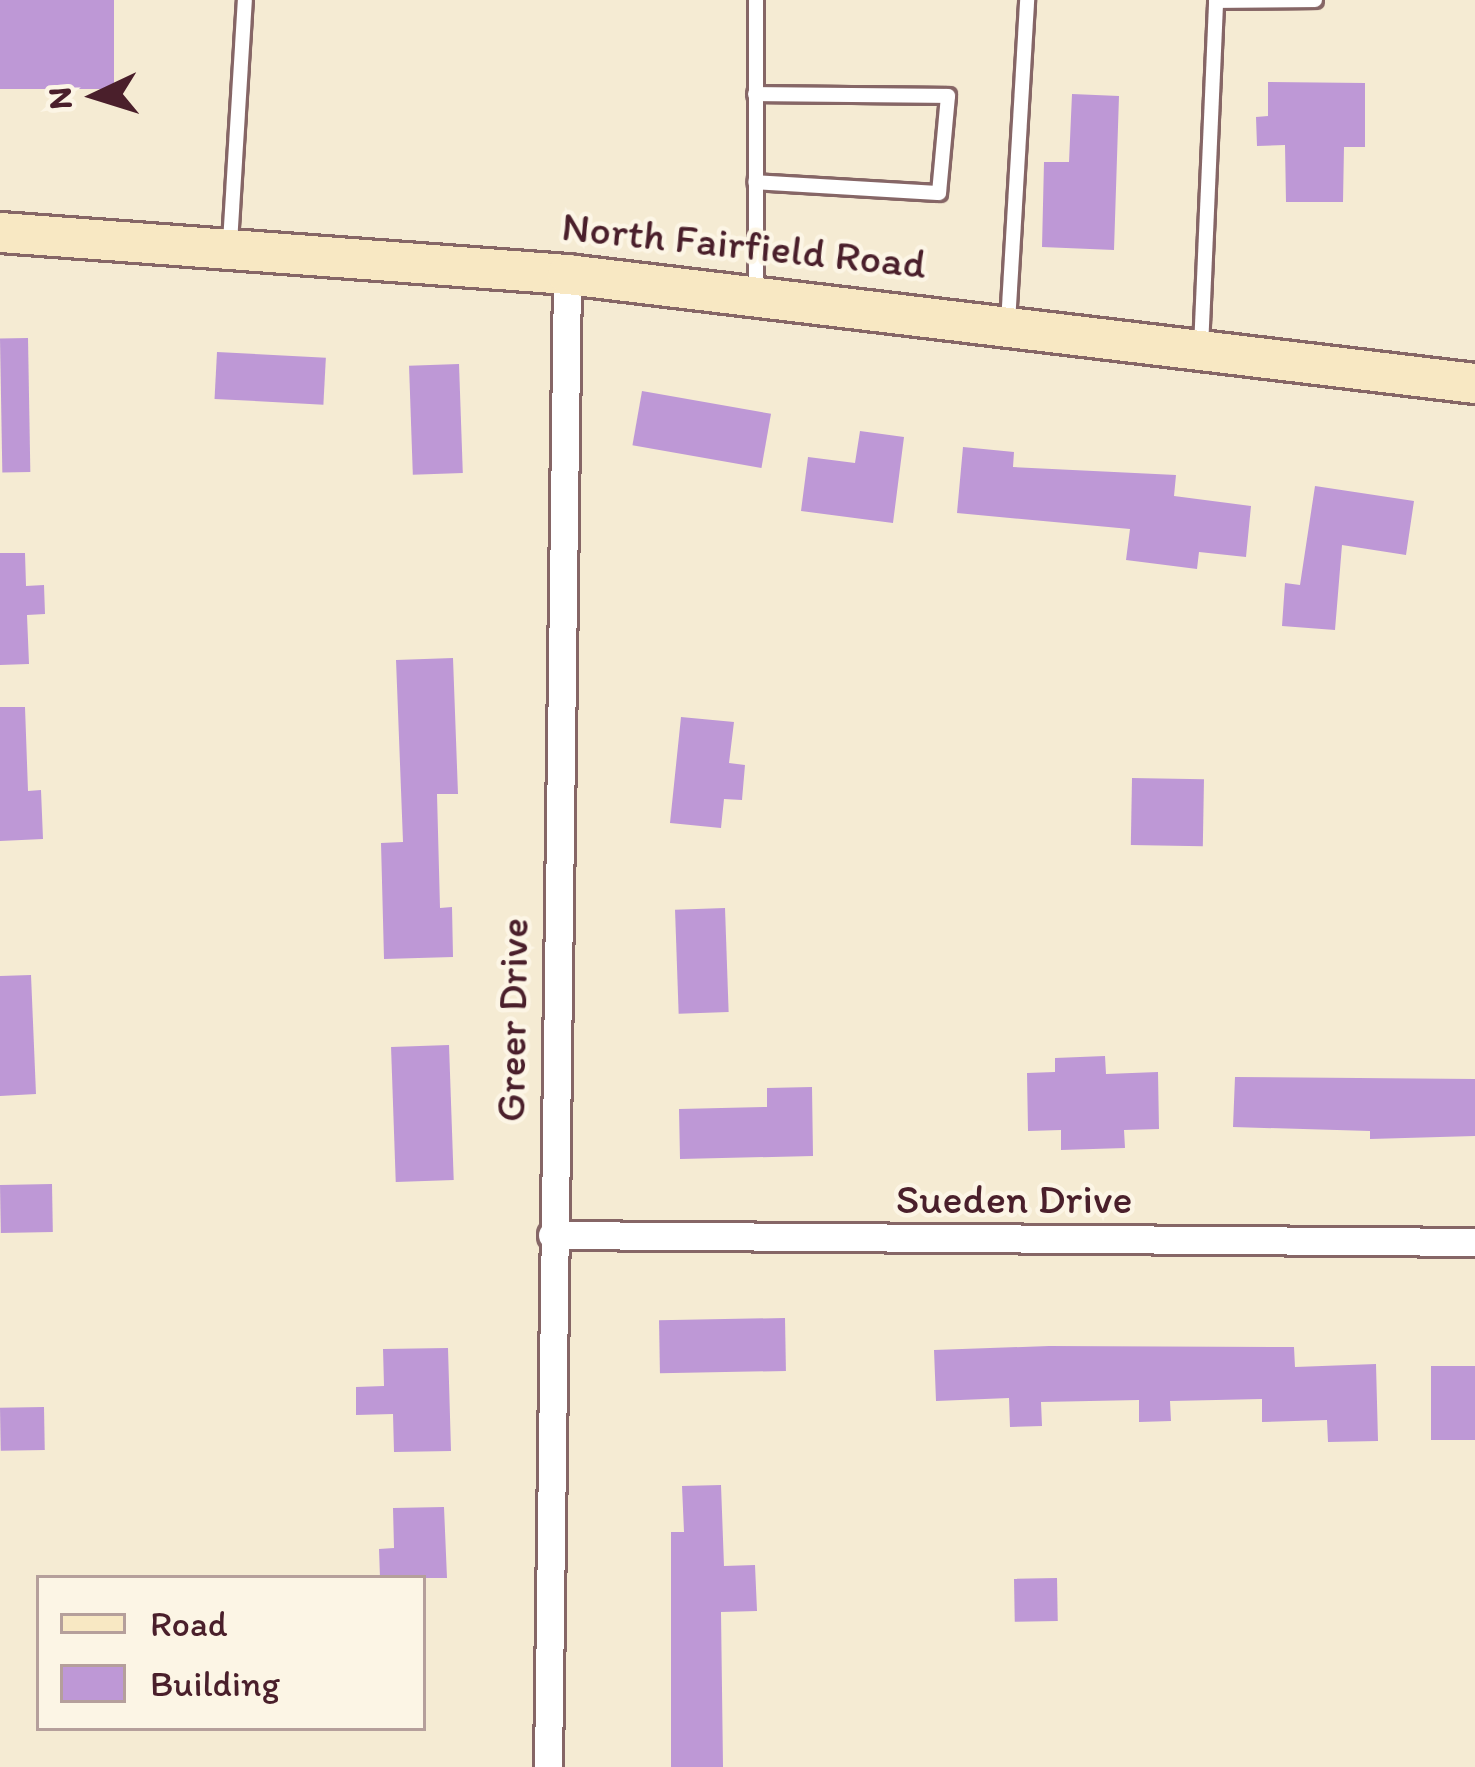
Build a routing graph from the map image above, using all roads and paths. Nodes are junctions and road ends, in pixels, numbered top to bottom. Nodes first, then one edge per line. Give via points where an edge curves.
1 (245, 0) edge
2 (756, 0) edge
3 (1027, 0) edge
4 (1216, 0) edge
5 (1315, 0) edge
6 (755, 94) junction
7 (755, 182) junction
8 (0, 232) edge
9 (230, 243) junction
10 (567, 274) junction
11 (756, 295) junction
12 (1008, 323) junction
13 (1201, 348) junction
14 (1475, 382) edge
15 (552, 1235) junction
16 (1475, 1242) edge
17 (548, 1767) edge

1 - 9 lane
2 - 6 lane
3 - 12 lane
4 - 5 lane
4 - 13 lane
6 - 7 lane
6 - 7 lane via 948,96 939,193
7 - 11 lane
8 - 9 main road, North Fairfield Road
9 - 10 main road, North Fairfield Road
10 - 11 main road, North Fairfield Road
10 - 15 street, Greer Drive
11 - 12 main road, North Fairfield Road
12 - 13 main road, North Fairfield Road
13 - 14 main road, North Fairfield Road
15 - 16 street, Sueden Drive
15 - 17 street, Greer Drive

